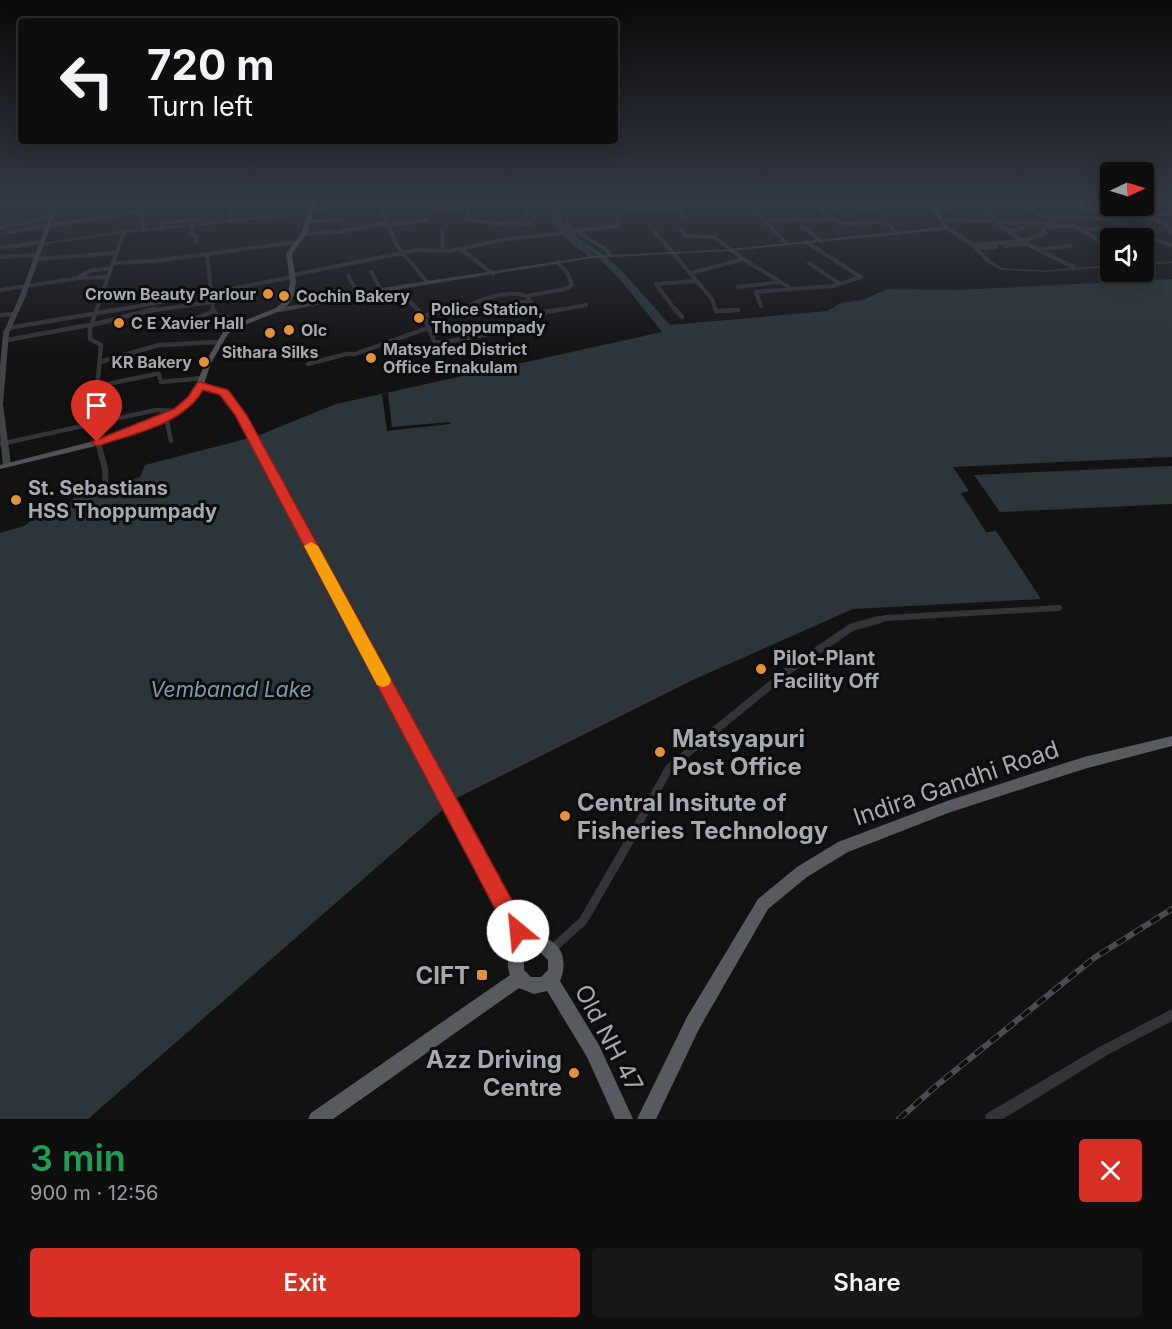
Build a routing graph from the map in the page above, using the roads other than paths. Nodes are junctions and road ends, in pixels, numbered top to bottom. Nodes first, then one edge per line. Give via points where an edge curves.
1 (38, 253) edge
2 (112, 253) edge
3 (116, 253) edge
4 (213, 253) edge
5 (290, 253) edge
6 (396, 253) edge
7 (403, 253) edge
8 (465, 253) edge
9 (589, 253) edge
10 (607, 253) edge
11 (665, 253) edge
12 (670, 253) edge
13 (735, 253) edge
14 (824, 253) edge
15 (981, 253) edge
16 (1045, 253) edge
17 (207, 254) junction
18 (608, 256) junction
19 (0, 257) edge
20 (37, 257) junction
21 (594, 257) junction
22 (743, 259) junction
23 (558, 262) junction
24 (1172, 262) edge
25 (809, 263) dead end
26 (1154, 263) edge
27 (111, 266) junction
28 (1100, 266) edge
29 (1074, 267) junction
30 (371, 272) dead end
31 (691, 273) junction
32 (493, 274) junction
33 (348, 275) dead end
34 (293, 276) junction
35 (107, 277) junction
36 (77, 278) junction
37 (695, 280) junction
38 (781, 282) junction
39 (428, 283) junction
40 (840, 284) junction
41 (27, 286) junction
42 (738, 287) dead end
43 (396, 288) junction
44 (792, 289) junction
45 (0, 290) edge
46 (381, 290) junction
47 (211, 294) junction
48 (358, 294) junction
49 (528, 299) junction
50 (212, 302) junction
51 (586, 305) dead end
52 (761, 306) dead end
53 (466, 307) junction
54 (280, 310) junction
55 (738, 310) dead end
56 (96, 312) junction
57 (213, 312) junction
58 (540, 313) junction
59 (15, 314) junction
60 (0, 315) edge
61 (423, 316) junction
62 (682, 317) dead end
63 (186, 321) dead end
64 (92, 324) junction
65 (234, 326) junction
66 (428, 328) junction
67 (5, 333) edge
68 (218, 342) junction
69 (2, 353) edge
70 (100, 362) junction
71 (308, 364) dead end
72 (202, 382) junction
73 (98, 386) junction
74 (1, 407) edge
75 (178, 411) junction
76 (166, 417) junction
77 (94, 424) junction
78 (171, 441) dead end
79 (97, 442) junction
80 (3, 443) edge
81 (3, 466) edge
82 (106, 494) dead end
83 (1059, 608) dead end
84 (1172, 741) edge
85 (526, 947) junction
86 (551, 950) junction
87 (520, 978) junction
88 (550, 980) junction
89 (1172, 1015) edge
90 (317, 1119) edge
91 (624, 1119) edge
92 (646, 1119) edge
93 (991, 1119) edge

1 - 20 main road
2 - 20 street
3 - 27 street
4 - 17 street
5 - 34 main road
6 - 34 street
7 - 39 street
8 - 32 street via 486,265
9 - 21 street
10 - 18 street
11 - 18 main road
12 - 31 street
13 - 22 street
14 - 40 street via 861,277
15 - 29 street via 994,266 1007,270
16 - 29 street
17 - 27 street
17 - 47 street
18 - 21 main road
19 - 20 street
20 - 41 main road
21 - 23 main road
22 - 31 street
22 - 38 street
23 - 32 main road
23 - 49 street via 572,285
24 - 26 street
25 - 40 street
27 - 35 street
27 - 36 street
28 - 29 street
30 - 46 street
31 - 37 street
32 - 39 main road
33 - 48 street
34 - 47 street
34 - 54 main road via 290,300
35 - 36 street
35 - 56 street
36 - 41 street
37 - 55 street via 712,299 716,311
37 - 62 street via 656,284
38 - 42 street
38 - 44 street
39 - 43 main road
40 - 44 street
41 - 45 street
41 - 59 main road
43 - 46 main road
43 - 61 street
44 - 52 street via 756,292
46 - 48 main road
47 - 50 street
47 - 56 street
48 - 54 main road
49 - 53 street via 490,308
49 - 53 street via 520,293 484,299
49 - 58 street
50 - 57 street
50 - 64 street via 159,308
51 - 58 street
53 - 61 street
54 - 65 main road
56 - 64 street
56 - 67 street
57 - 63 street
57 - 65 street via 226,316
58 - 66 street via 541,324 441,343 434,340
59 - 60 street
59 - 67 main road
61 - 66 street
64 - 67 street
64 - 70 street via 90,339 101,345
65 - 68 main road
66 - 71 street via 355,354
67 - 69 main road
68 - 70 street via 157,345
68 - 72 main road
69 - 74 main road
70 - 73 street
72 - 73 street via 161,382 156,374
72 - 75 main road via 192,399
72 - 85 street via 224,392 240,414
73 - 77 street
74 - 80 main road
75 - 76 main road
75 - 77 street via 156,410
76 - 78 street
76 - 79 main road
77 - 79 street
77 - 80 street
79 - 81 main road
79 - 82 street via 105,469
80 - 81 main road
83 - 86 street via 886,618 852,627 838,636 789,670 669,768 583,921
84 - 92 highway, Indira Gandhi Road via 1084,763 946,807 843,847 802,873 763,904 693,1023
85 - 86 highway via 539,944
85 - 87 highway via 516,965
86 - 88 highway via 556,968
87 - 88 highway via 531,986
87 - 90 highway
88 - 91 highway, Old NH 47 via 593,1051
89 - 93 street via 1105,1050

